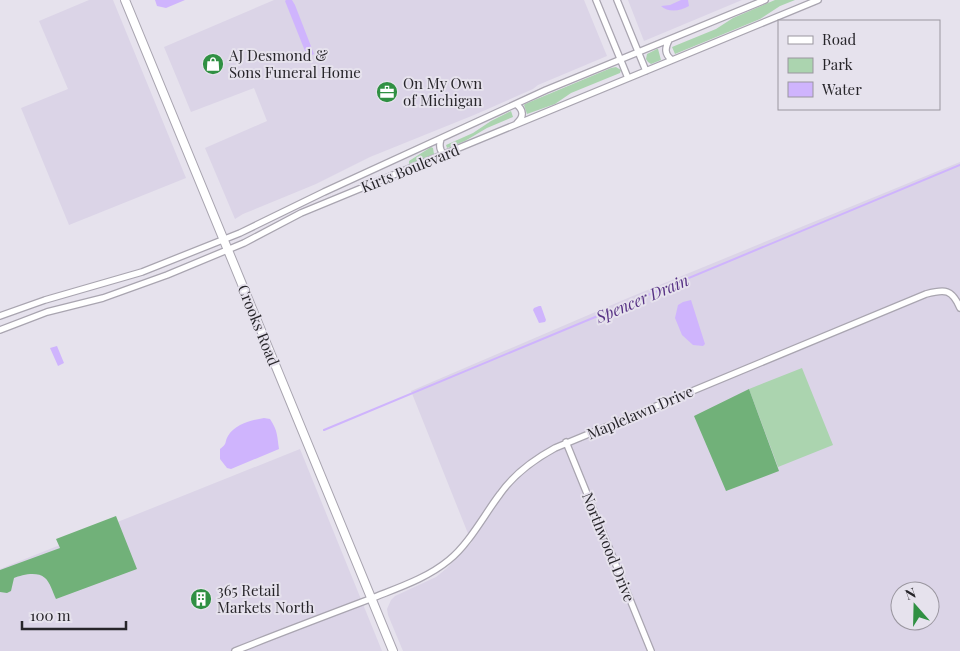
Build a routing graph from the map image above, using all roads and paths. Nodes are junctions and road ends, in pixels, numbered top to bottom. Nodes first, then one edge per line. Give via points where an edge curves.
1 (125, 0) edge
2 (596, 0) edge
3 (617, 0) edge
4 (765, 0) edge
5 (818, 0) edge
6 (669, 40) junction
7 (638, 52) junction
8 (620, 60) junction
9 (672, 60) junction
10 (646, 71) junction
11 (628, 78) junction
12 (516, 104) junction
13 (516, 125) junction
14 (441, 139) junction
15 (444, 154) junction
16 (224, 240) junction
17 (228, 250) junction
18 (960, 308) edge
19 (0, 316) edge
20 (0, 330) edge
21 (566, 442) junction
22 (372, 598) junction
23 (235, 651) edge
24 (393, 651) edge
25 (651, 651) edge

1 - 16 main road, Crooks Road
2 - 8 street
3 - 7 street
4 - 6 street, Kirts Boulevard
5 - 9 street, Kirts Boulevard
6 - 7 street, Kirts Boulevard
6 - 9 street via 666,53
7 - 8 street, Kirts Boulevard
7 - 10 street
8 - 11 street
8 - 12 street, Kirts Boulevard
9 - 10 street, Kirts Boulevard
10 - 11 street, Kirts Boulevard
11 - 13 street, Kirts Boulevard
12 - 13 street via 522,116
12 - 14 street, Kirts Boulevard
13 - 15 street, Kirts Boulevard
14 - 15 street via 439,146
14 - 16 street, Kirts Boulevard
15 - 17 street, Kirts Boulevard via 301,214
16 - 17 main road, Crooks Road
16 - 19 street, Kirts Boulevard via 142,272
17 - 20 street, Kirts Boulevard via 103,298 47,312
17 - 22 main road, Crooks Road
18 - 21 street, Maplelawn Drive via 950,293 942,290 926,294
21 - 22 street, Maplelawn Drive via 540,456 518,474 449,560 424,576
21 - 25 street, Northwood Drive
22 - 23 street, Maplelawn Drive
22 - 24 main road, Crooks Road

